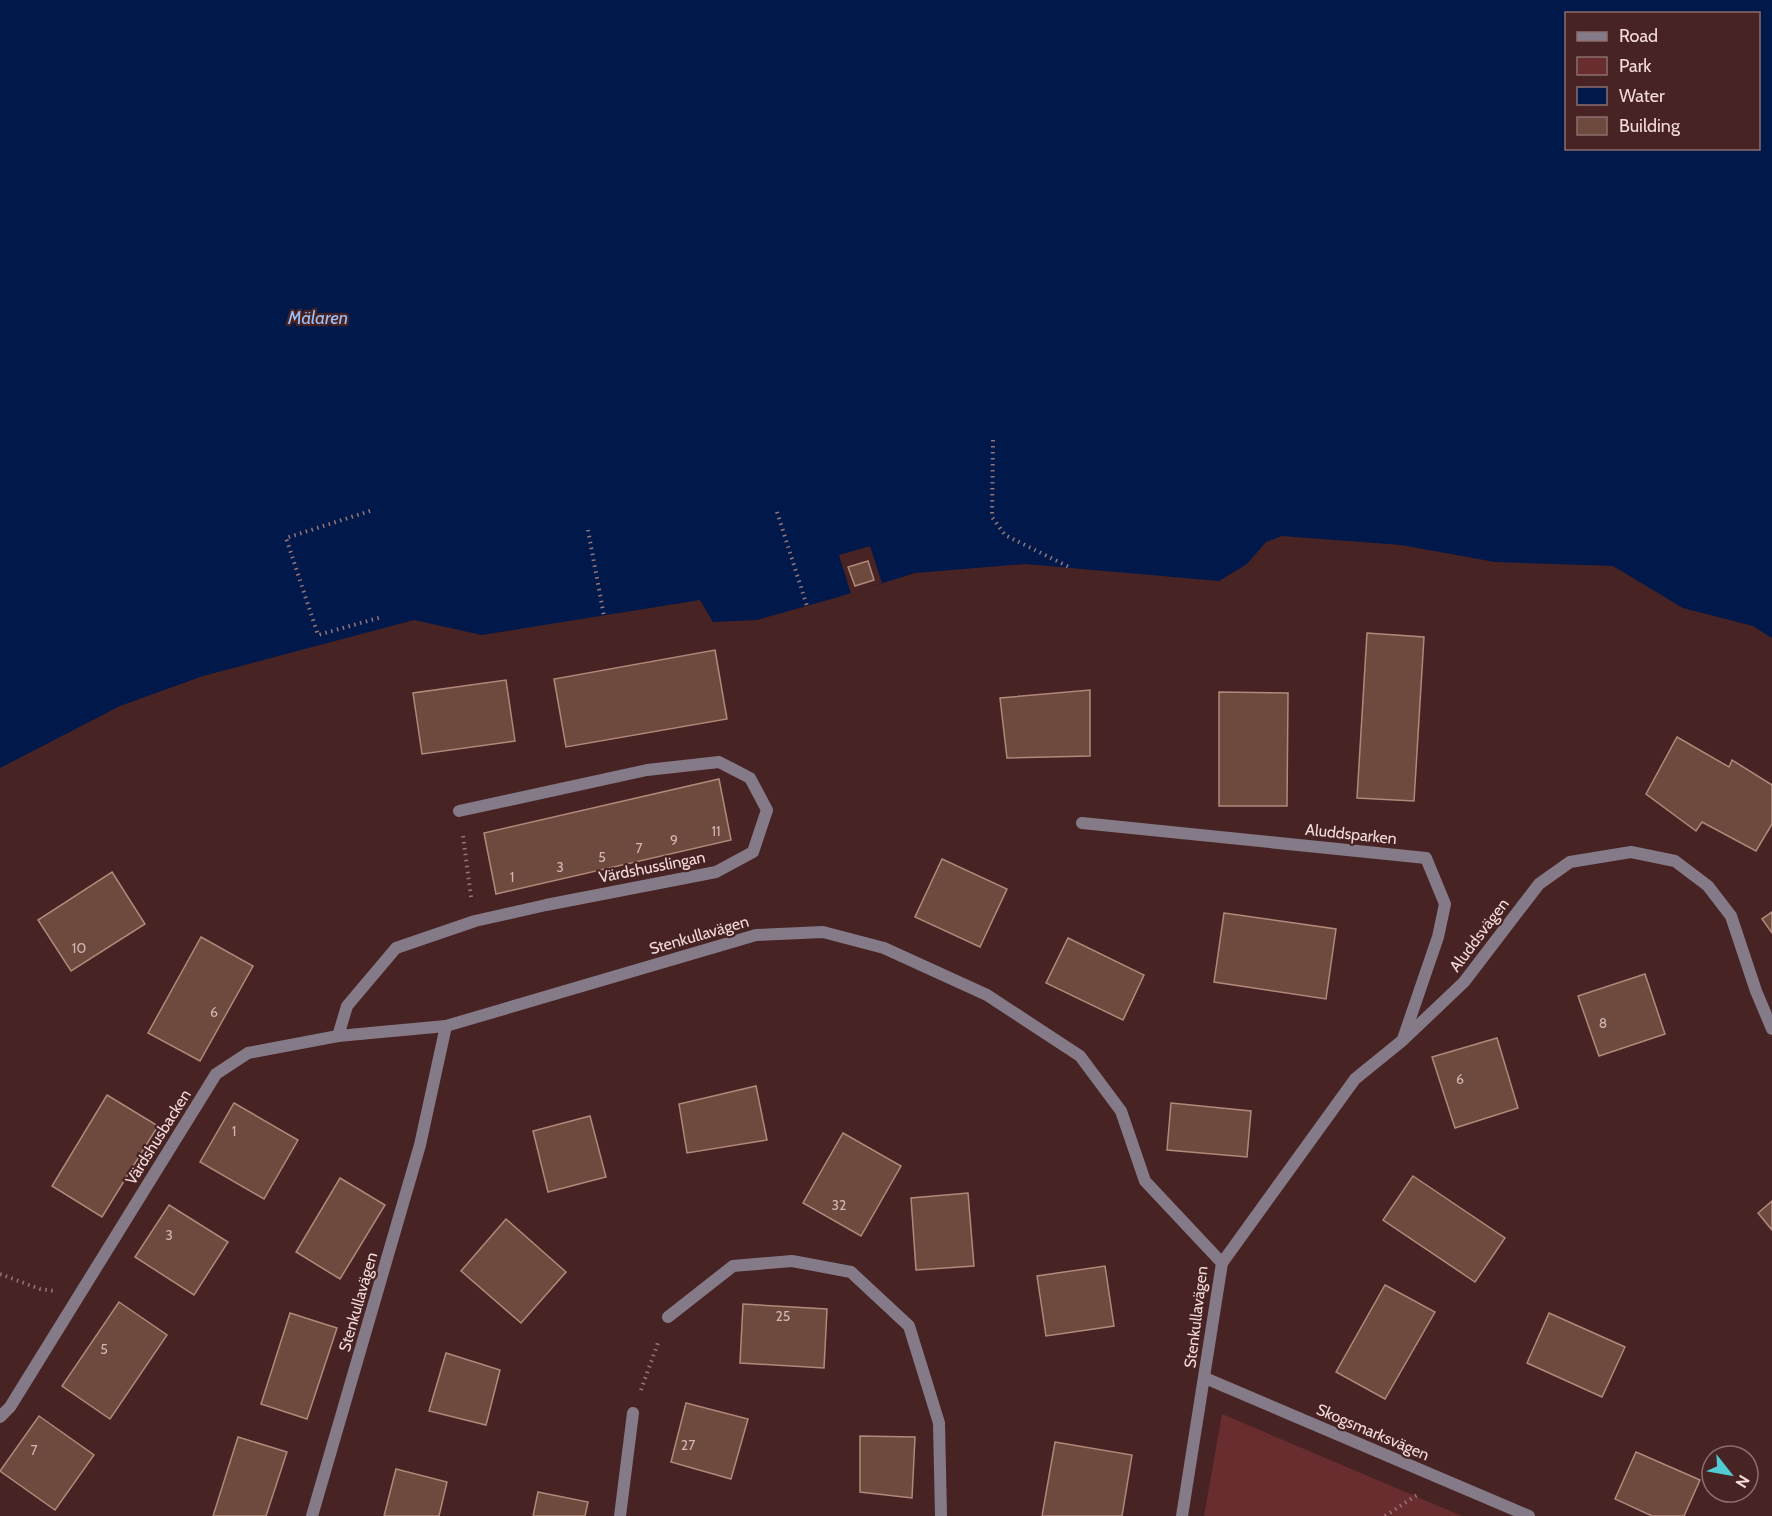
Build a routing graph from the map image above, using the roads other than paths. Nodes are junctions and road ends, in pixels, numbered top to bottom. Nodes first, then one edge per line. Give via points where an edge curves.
1 (459, 811) road end
2 (1082, 824) dead end
3 (446, 1026) junction
4 (1772, 1029) edge
5 (338, 1036) junction
6 (1403, 1040) junction
7 (1222, 1263) junction
8 (668, 1317) road end
9 (1205, 1378) junction
10 (633, 1413) road end
11 (0, 1418) edge
12 (312, 1516) edge
13 (620, 1516) edge
14 (941, 1516) edge
15 (1182, 1516) edge
16 (1529, 1516) edge

1 - 5 street, Värdshusslingan via 647,770 719,762 750,778 767,810 753,852 716,872 475,921 396,948 347,1006
2 - 6 street, Aluddsparken via 1426,858 1446,904
3 - 5 street, Värdshusbacken
3 - 7 street, Stenkullavägen via 756,935 823,932 884,948 987,995 1080,1056 1121,1111 1144,1181
3 - 12 street, Stenkullavägen via 420,1145
4 - 6 street, Aluddsvägen via 1731,916 1708,886 1675,861 1630,852 1570,862 1539,884 1464,982
5 - 11 street, Värdshusbacken via 248,1053 216,1074
6 - 7 street, Aluddsvägen via 1355,1079
7 - 9 street, Stenkullavägen
8 - 14 street via 733,1266 792,1261 851,1272 909,1326 939,1423
9 - 15 street, Stenkullavägen
9 - 16 street, Skogsmarksvägen
10 - 13 street

